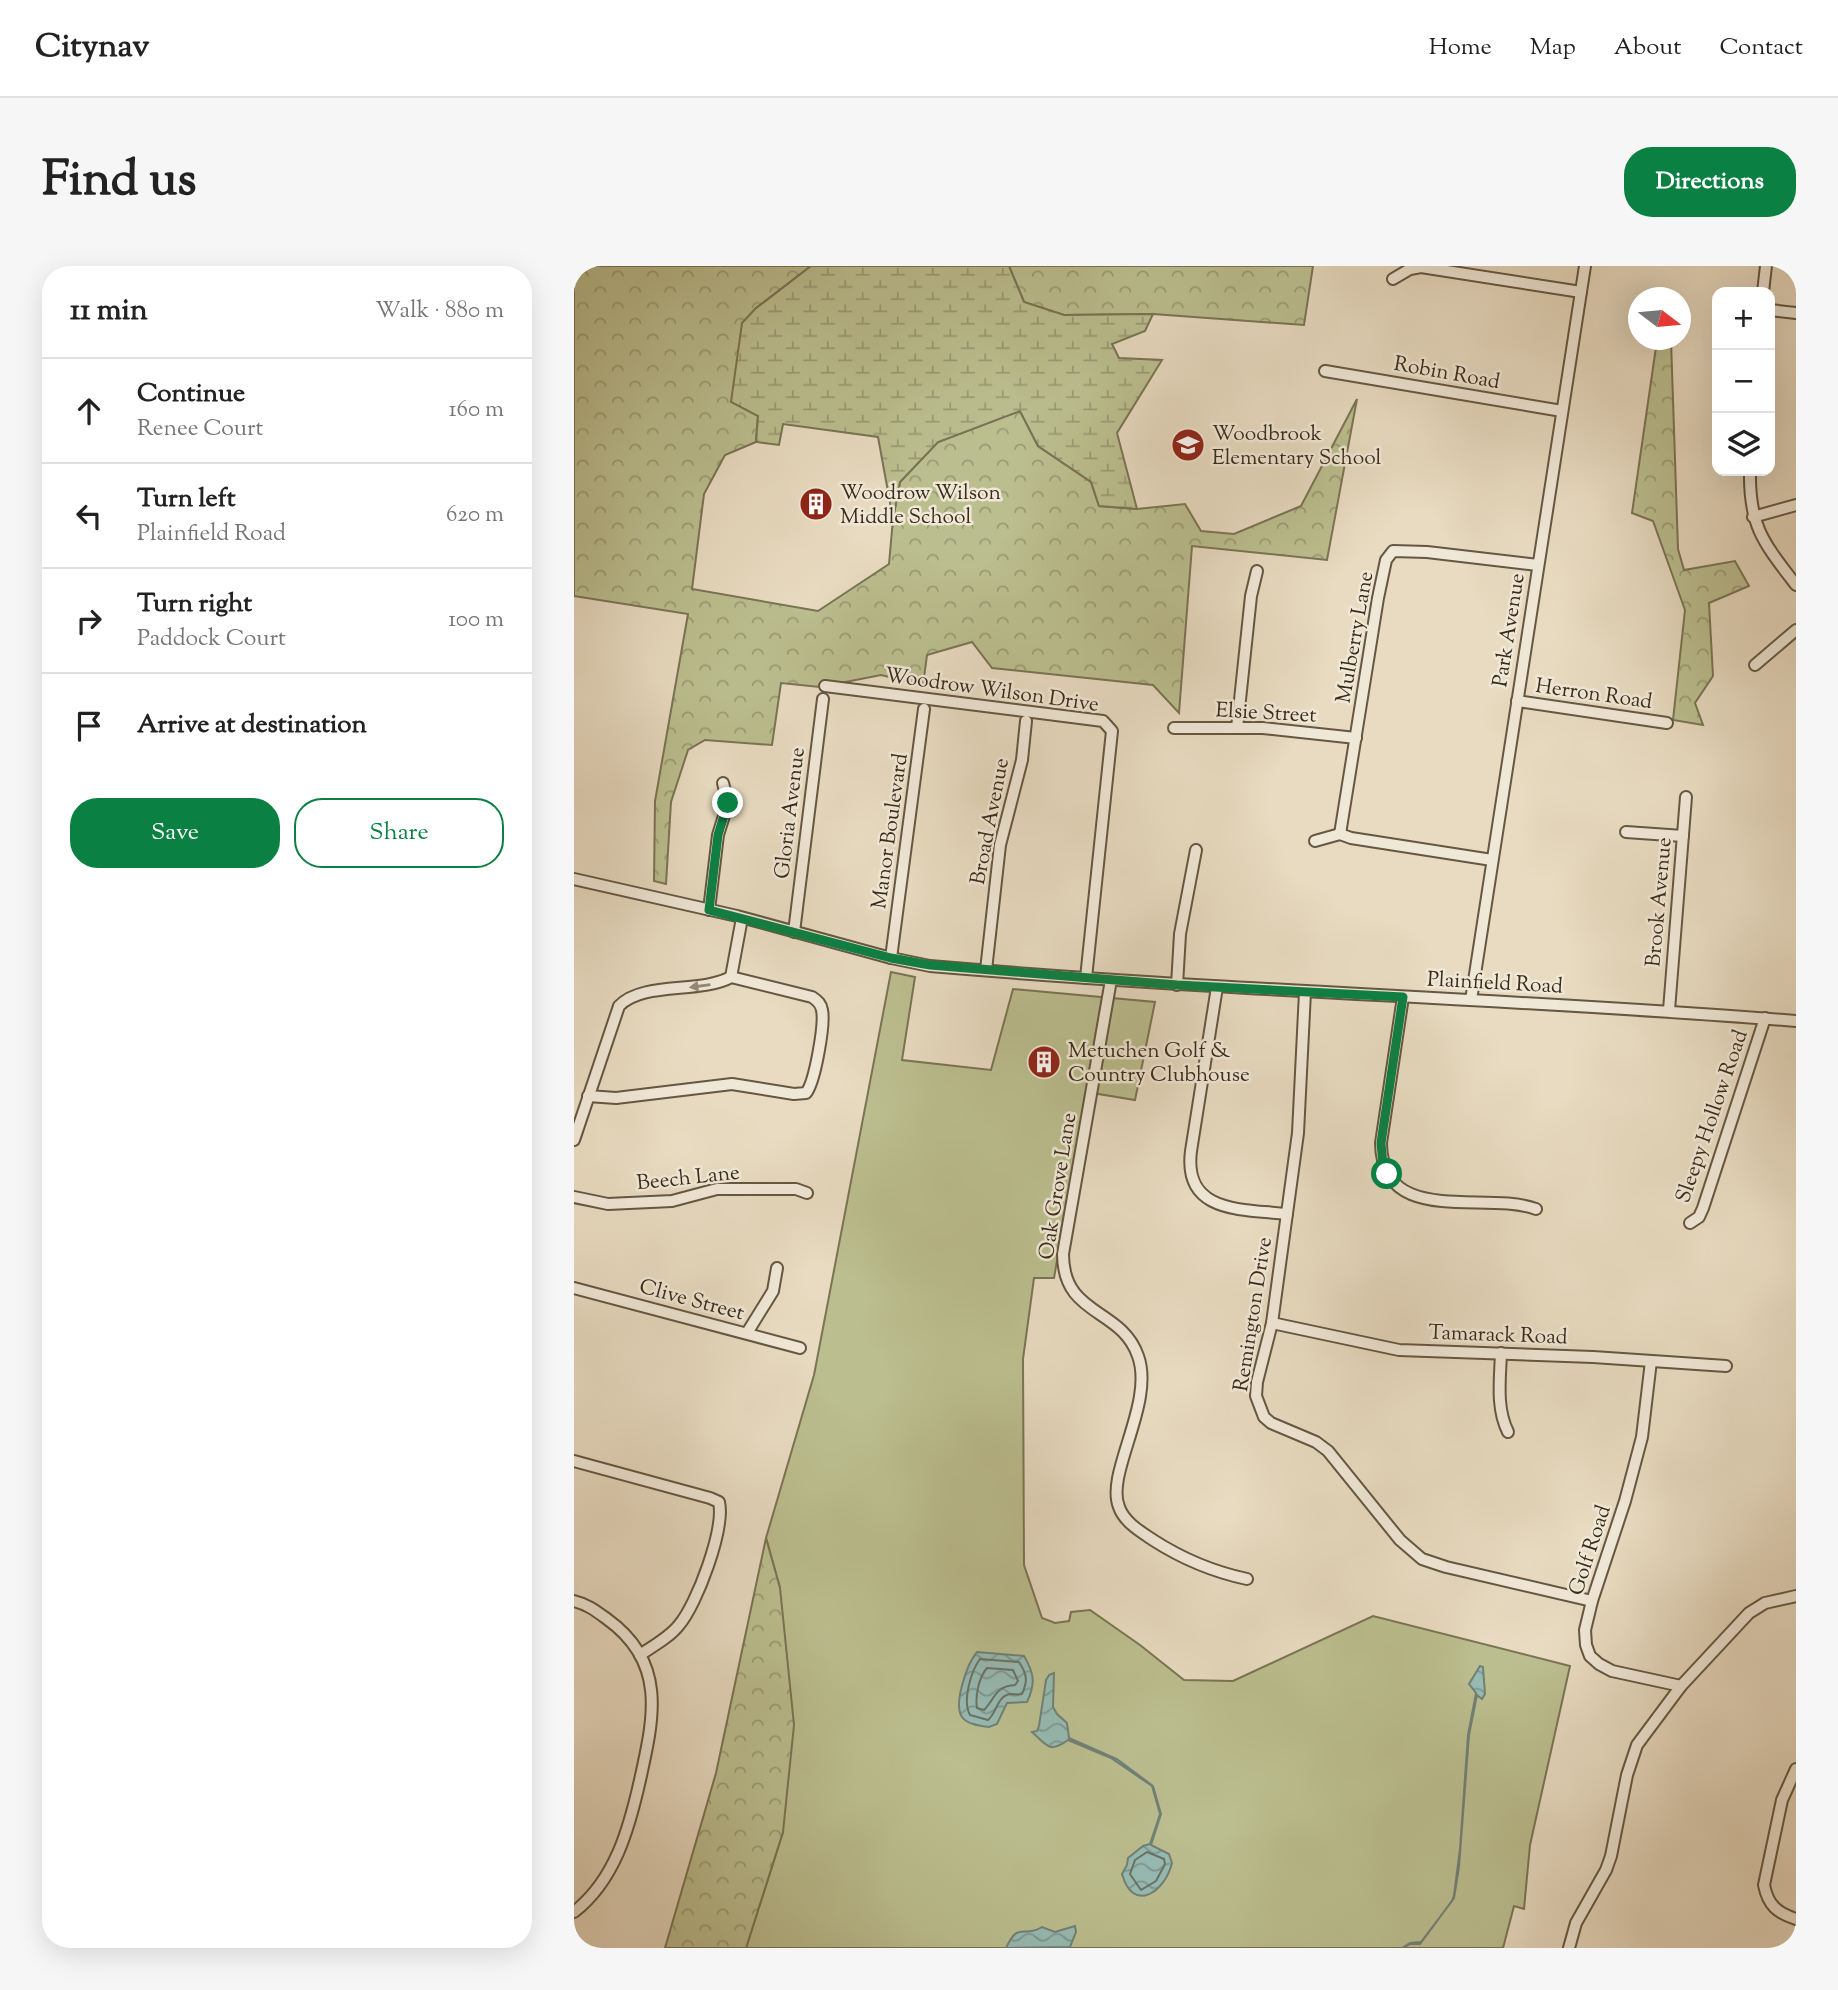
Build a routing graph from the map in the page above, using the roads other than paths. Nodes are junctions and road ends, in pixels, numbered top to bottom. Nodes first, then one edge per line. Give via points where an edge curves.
1 (1585, 266) edge
2 (1766, 266) edge
3 (1393, 279) dead end
4 (1764, 287) edge
5 (1581, 292) junction
6 (1775, 311) edge
7 (1796, 313) edge
8 (1325, 371) dead end
9 (1562, 411) junction
10 (1750, 476) edge
11 (1796, 505) edge
12 (1753, 517) junction
13 (1538, 565) junction
14 (1258, 571) dead end
15 (1796, 584) edge
16 (1796, 630) edge
17 (1755, 665) dead end
18 (825, 686) dead end
19 (823, 699) dead end
20 (1517, 701) junction
21 (924, 709) dead end
22 (1026, 721) dead end
23 (1667, 723) dead end
24 (1174, 728) dead end
25 (1237, 728) junction
26 (1356, 738) junction
27 (723, 783) dead end
28 (1686, 797) dead end
29 (1626, 832) dead end
30 (1340, 834) junction
31 (1683, 836) junction
32 (1315, 841) dead end
33 (1196, 849) dead end
34 (1492, 860) junction
35 (574, 879) edge
36 (709, 910) junction
37 (742, 918) junction
38 (794, 932) junction
39 (891, 958) junction
40 (986, 971) junction
41 (731, 977) junction
42 (1086, 978) junction
43 (1111, 980) junction
44 (1177, 985) junction
45 (1217, 987) junction
46 (1305, 992) junction
47 (1403, 997) junction
48 (1471, 1000) junction
49 (1669, 1010) junction
50 (1765, 1018) junction
51 (1796, 1021) edge
52 (588, 1096) junction
53 (574, 1140) edge
54 (807, 1193) dead end
55 (574, 1197) edge
56 (1536, 1209) dead end
57 (1287, 1214) junction
58 (1690, 1223) dead end
59 (777, 1268) dead end
60 (574, 1288) edge
61 (1272, 1323) junction
62 (747, 1333) junction
63 (800, 1348) dead end
64 (1501, 1353) junction
65 (1651, 1361) junction
66 (1726, 1366) dead end
67 (1508, 1432) dead end
68 (574, 1461) edge
69 (1247, 1579) dead end
70 (1796, 1596) edge
71 (574, 1601) edge
72 (1592, 1601) junction
73 (640, 1655) junction
74 (1681, 1686) junction
75 (1796, 1769) edge
76 (574, 1912) edge
77 (1796, 1919) edge
78 (1569, 1948) edge

1 - 5 street, Park Avenue
2 - 4 street
3 - 5 street via 1421,267
5 - 9 street, Park Avenue
6 - 7 street
8 - 9 street, Robin Road
9 - 13 street, Park Avenue
10 - 12 street
11 - 12 street
12 - 15 street via 1769,550
13 - 20 street, Park Avenue
13 - 26 street, Mulberry Lane via 1393,551 1378,598
14 - 25 street via 1251,596
16 - 17 street
18 - 42 street, Woodrow Wilson Drive via 1102,721 1112,731
19 - 38 street, Gloria Avenue
20 - 23 street, Herron Road
20 - 34 street, Park Avenue
21 - 39 street, Manor Boulevard
22 - 40 street, Broad Avenue via 1022,760 1000,845
24 - 25 street, Elsie Street
25 - 26 street, Elsie Street
26 - 30 street, Mulberry Lane
27 - 36 street via 728,803 718,835
28 - 31 street, Brook Avenue
29 - 31 street
30 - 32 street
30 - 34 street
31 - 49 street, Brook Avenue
33 - 44 street via 1180,934
34 - 48 street, Park Avenue
35 - 36 street, Plainfield Road
36 - 37 street, Plainfield Road
37 - 38 street, Plainfield Road
37 - 41 street
38 - 39 street, Plainfield Road
39 - 40 street, Plainfield Road
40 - 42 street, Plainfield Road
41 -> 52 street via 625,1000 615,1016
41 - 52 street via 812,997 819,1003 821,1029 814,1079 806,1093 732,1084
42 - 43 street, Plainfield Road
43 - 44 street, Plainfield Road
43 - 69 street, Oak Grove Lane via 1063,1269 1070,1289 1129,1338 1142,1368 1140,1398 1116,1487 1119,1509 1165,1547 1229,1576
44 - 45 street, Plainfield Road
45 - 46 street, Plainfield Road
45 - 57 street via 1189,1172 1198,1189 1216,1204
46 - 47 street, Plainfield Road
46 - 57 street, Remington Drive via 1298,1133
47 - 48 street, Plainfield Road
47 - 56 street via 1381,1143 1387,1174 1400,1188 1421,1199 1519,1203
48 - 49 street, Plainfield Road
49 - 50 street, Plainfield Road
50 - 51 street, Plainfield Road
50 - 58 street, Sleepy Hollow Road via 1703,1208
52 - 53 street
54 - 55 street, Beech Lane via 796,1189 717,1189 672,1200 608,1204
57 - 61 street, Remington Drive
59 - 62 street via 773,1291
60 - 62 street, Clive Street
61 - 64 street, Tamarack Road via 1399,1350
61 - 72 street, Remington Drive via 1257,1382 1258,1407 1264,1417 1328,1451 1410,1551 1433,1564
62 - 63 street, Clive Street
64 - 65 street, Tamarack Road
64 - 67 street via 1500,1408
65 - 66 street, Tamarack Road
65 - 72 street, Golf Road via 1636,1463
68 - 73 street via 719,1502 721,1510 691,1609 678,1627
70 - 74 street via 1765,1603 1749,1613
71 - 73 street via 585,1603 625,1632
72 - 74 street, Golf Road via 1586,1630 1590,1656 1612,1671
73 - 76 street via 649,1676 652,1715 631,1820 609,1870
74 - 78 street via 1633,1752 1611,1856 1576,1923
75 - 77 street via 1782,1800 1764,1885 1776,1911

